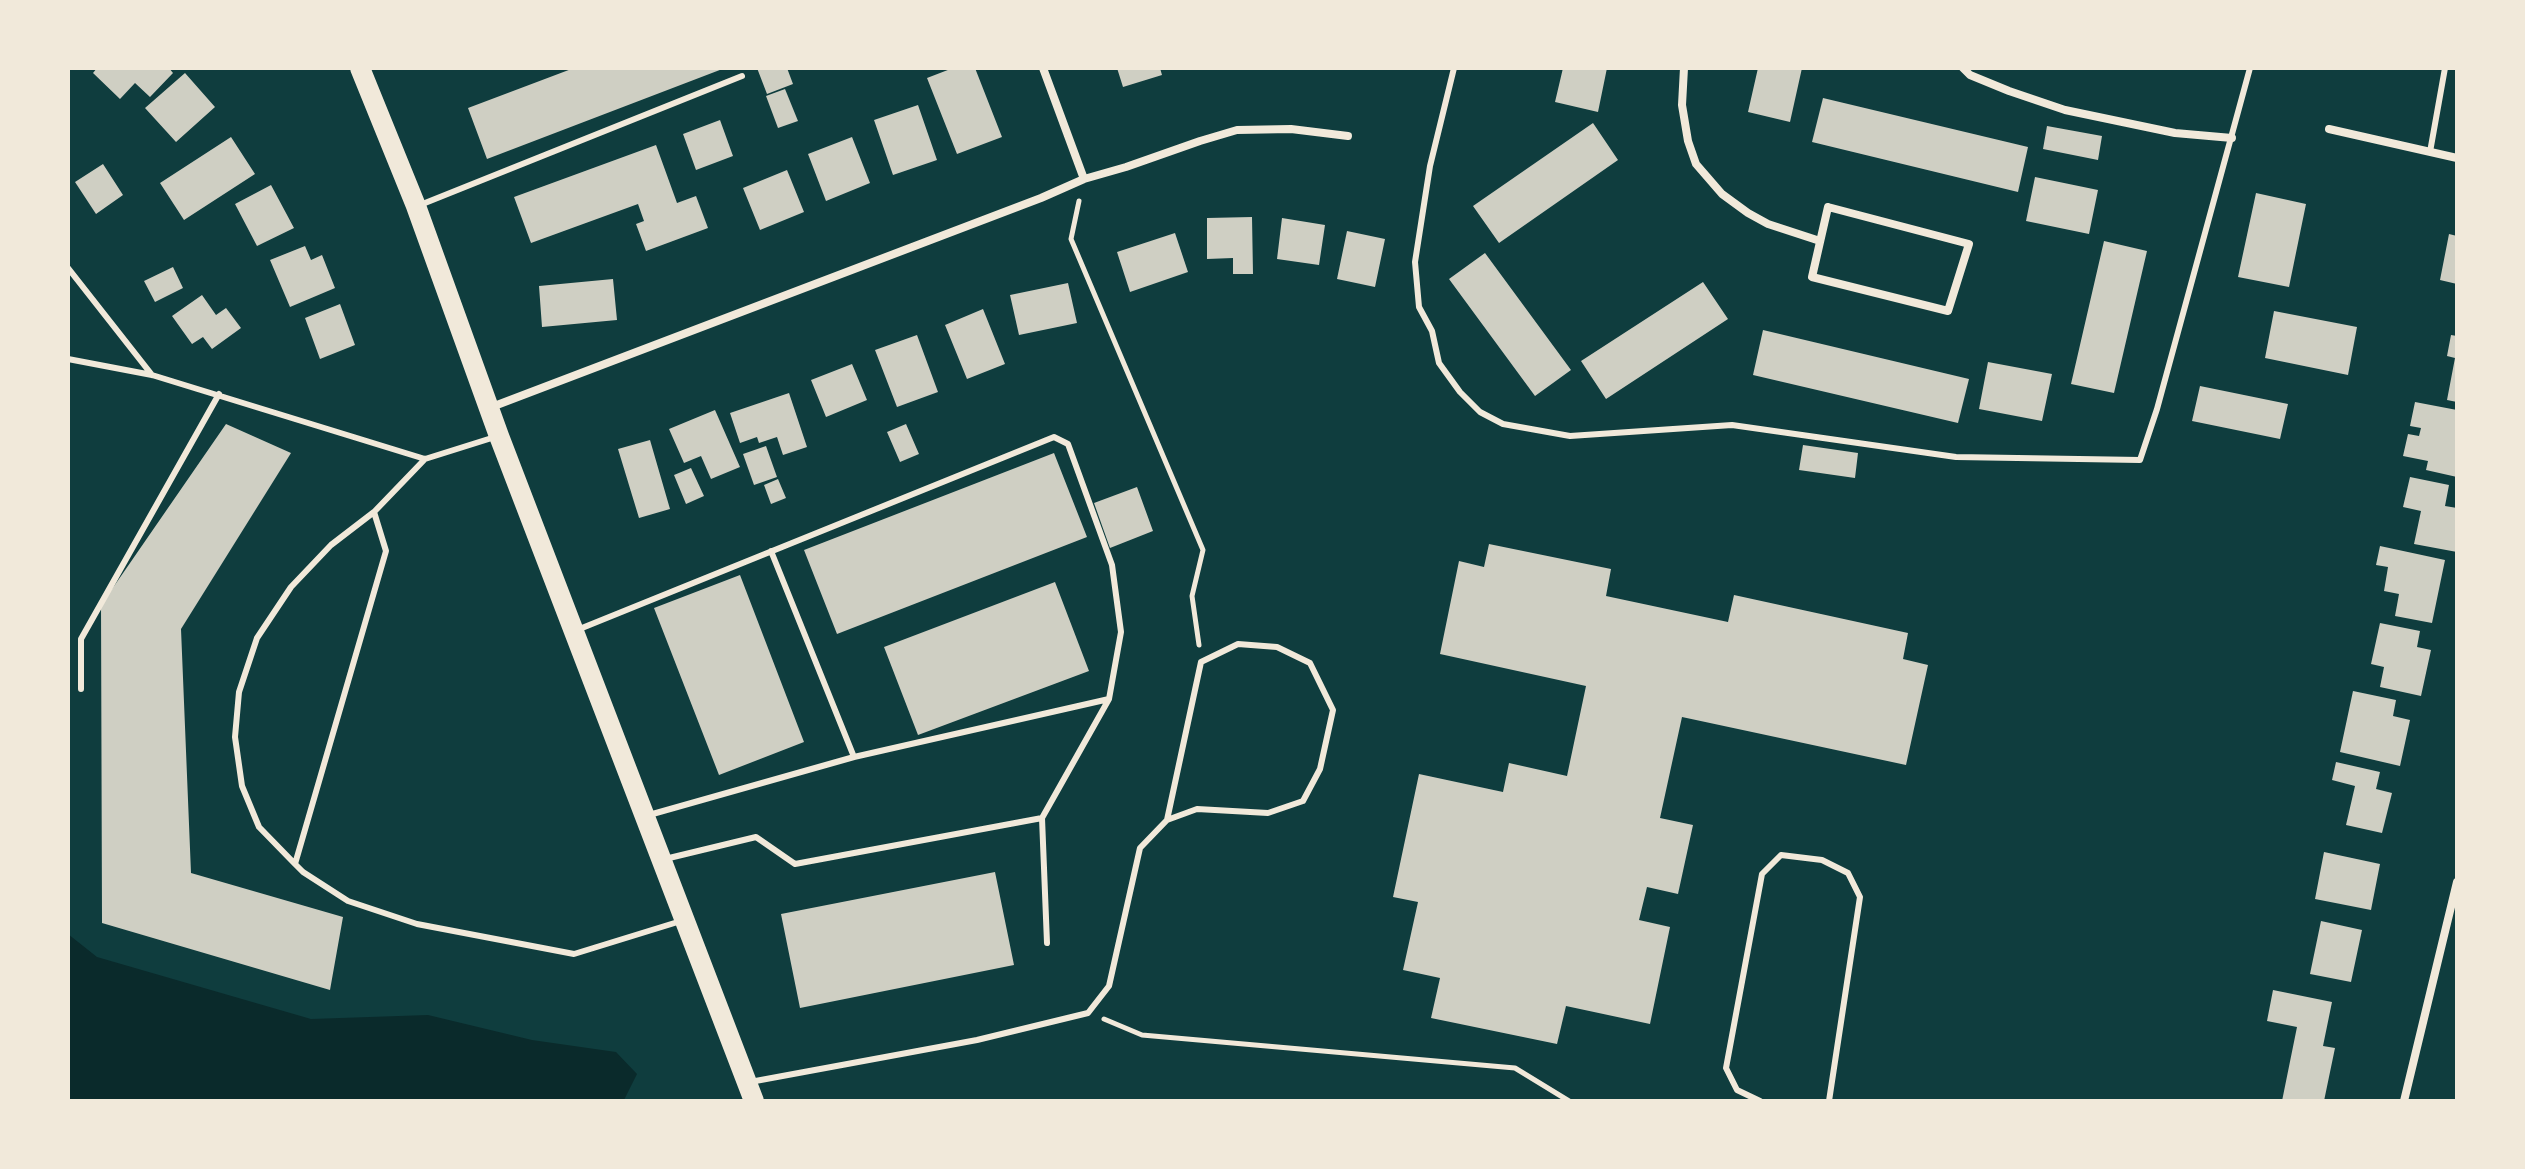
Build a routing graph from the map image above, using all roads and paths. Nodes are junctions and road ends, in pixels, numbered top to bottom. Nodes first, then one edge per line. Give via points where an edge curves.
1 (360, 68) edge
2 (1043, 68) edge
3 (1454, 68) edge
4 (1684, 68) edge
5 (1963, 68) edge
6 (2250, 68) edge
7 (2445, 68) edge
8 (742, 76) dead end
9 (2329, 129) dead end
10 (1348, 136) dead end
11 (2232, 138) junction
12 (2430, 152) junction
13 (2457, 158) edge
14 (1084, 179) junction
15 (416, 206) junction
16 (1820, 241) junction
17 (68, 268) edge
18 (68, 359) edge
19 (152, 375) junction
20 (219, 394) junction
21 (489, 408) junction
22 (499, 436) junction
23 (425, 459) junction
24 (374, 512) junction
25 (771, 551) junction
26 (573, 631) junction
27 (1201, 662) junction
28 (81, 689) dead end
29 (1109, 699) junction
30 (854, 757) junction
31 (645, 816) junction
32 (1042, 818) junction
33 (1167, 820) junction
34 (662, 859) junction
35 (295, 864) junction
36 (2457, 882) edge
37 (684, 919) junction
38 (1047, 943) dead end
39 (1088, 1013) junction
40 (750, 1092) edge
41 (1569, 1101) edge
42 (1760, 1101) edge
43 (1829, 1101) edge
44 (2404, 1101) edge

1 - 15 main road
2 - 14 street
3 - 11 lane via 1430,166 1415,262 1419,307 1432,331 1439,363 1480,412 1503,424 1570,436 1732,425 1956,457 2140,460
4 - 16 street via 1682,105 1696,164 1722,194 1748,213
5 - 11 street via 2065,110 2175,133
6 - 11 lane
7 - 12 lane
8 - 15 lane
9 - 12 street
10 - 14 street via 1237,130
12 - 13 street
14 - 21 street
14 - 27 path via 1071,239 1203,550 1192,596
15 - 21 main road
16 - 16 street via 1812,277 1948,311 1969,244 1828,207
17 - 19 lane
18 - 19 lane
19 - 20 lane
20 - 23 lane
20 - 28 lane via 81,639
21 - 22 main road
22 - 23 lane
22 - 26 main road
23 - 24 lane
24 - 35 lane via 386,551
24 - 35 lane via 331,545 291,587 257,638 239,692 235,737 242,786 259,827
25 - 26 lane
25 - 29 lane via 1054,437 1068,444 1112,565 1121,632
25 - 30 lane
26 - 31 main road
27 - 33 lane
27 - 33 lane via 1238,644 1277,647 1310,663 1333,710 1320,769 1303,801 1268,813 1197,809
29 - 30 lane
29 - 32 lane
30 - 31 lane
31 - 34 main road
32 - 34 lane via 795,864 756,837
32 - 38 lane
33 - 39 lane via 1140,848 1109,986
34 - 37 main road
35 - 37 lane via 348,901 417,924 574,954
36 - 44 street
37 - 40 main road
39 - 40 lane
39 - 41 path via 1142,1035 1515,1068
42 - 43 lane via 1737,1090 1726,1068 1762,874 1781,855 1822,860 1848,873 1860,897

